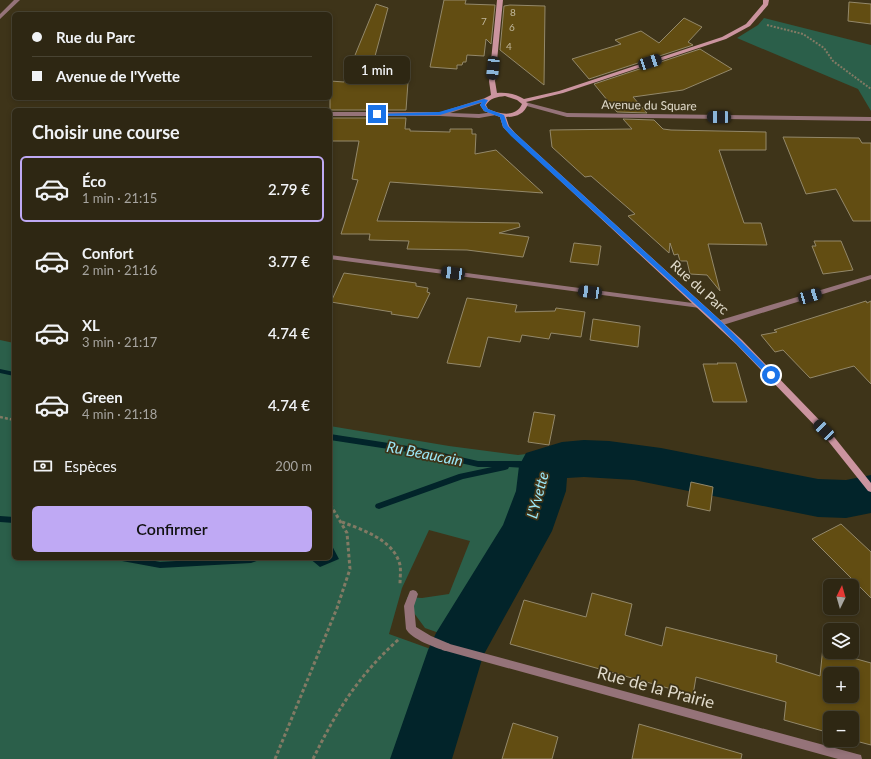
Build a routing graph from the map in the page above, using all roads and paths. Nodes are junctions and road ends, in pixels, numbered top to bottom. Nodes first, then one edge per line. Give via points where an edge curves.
1 (17, 0) edge
2 (500, 0) edge
3 (766, 0) edge
4 (0, 17) edge
5 (751, 21) junction
6 (871, 89) edge
7 (494, 95) junction
8 (485, 100) junction
9 (524, 102) junction
10 (332, 114) edge
11 (440, 114) junction
12 (494, 114) junction
13 (503, 116) junction
14 (871, 119) edge
15 (332, 257) edge
16 (871, 277) edge
17 (700, 306) junction
18 (720, 323) junction
19 (0, 417) edge
20 (12, 420) edge
21 (869, 486) edge
22 (332, 507) edge
23 (342, 522) junction
24 (400, 588) dead end
25 (412, 594) dead end
26 (411, 629) junction
27 (275, 759) edge
28 (313, 759) edge
29 (857, 759) edge

1 - 4 street
2 - 7 street via 492,81
3 - 5 street via 766,4
5 - 6 path via 803,34 824,48 833,61
5 - 9 street via 724,38
7 - 8 street
7 - 9 street via 516,96
8 - 11 street
8 - 12 street via 483,105 486,110
9 - 13 street via 524,109 520,113
9 - 14 street, Avenue du Square via 567,115
10 - 11 street
11 - 12 street
12 - 13 street
13 - 17 street, Rue du Parc via 506,127 513,134
15 - 17 street
16 - 18 street
17 - 18 street, Rue du Parc
18 - 21 street, Rue du Parc via 824,430
19 - 20 path
22 - 23 path
23 - 24 path via 372,535 391,549 400,566
23 - 27 path via 349,543 350,569 337,608
25 - 26 street via 409,606
26 - 28 path via 375,660 357,680 336,713
26 - 29 street, Rue de la Prairie via 427,639 446,646

